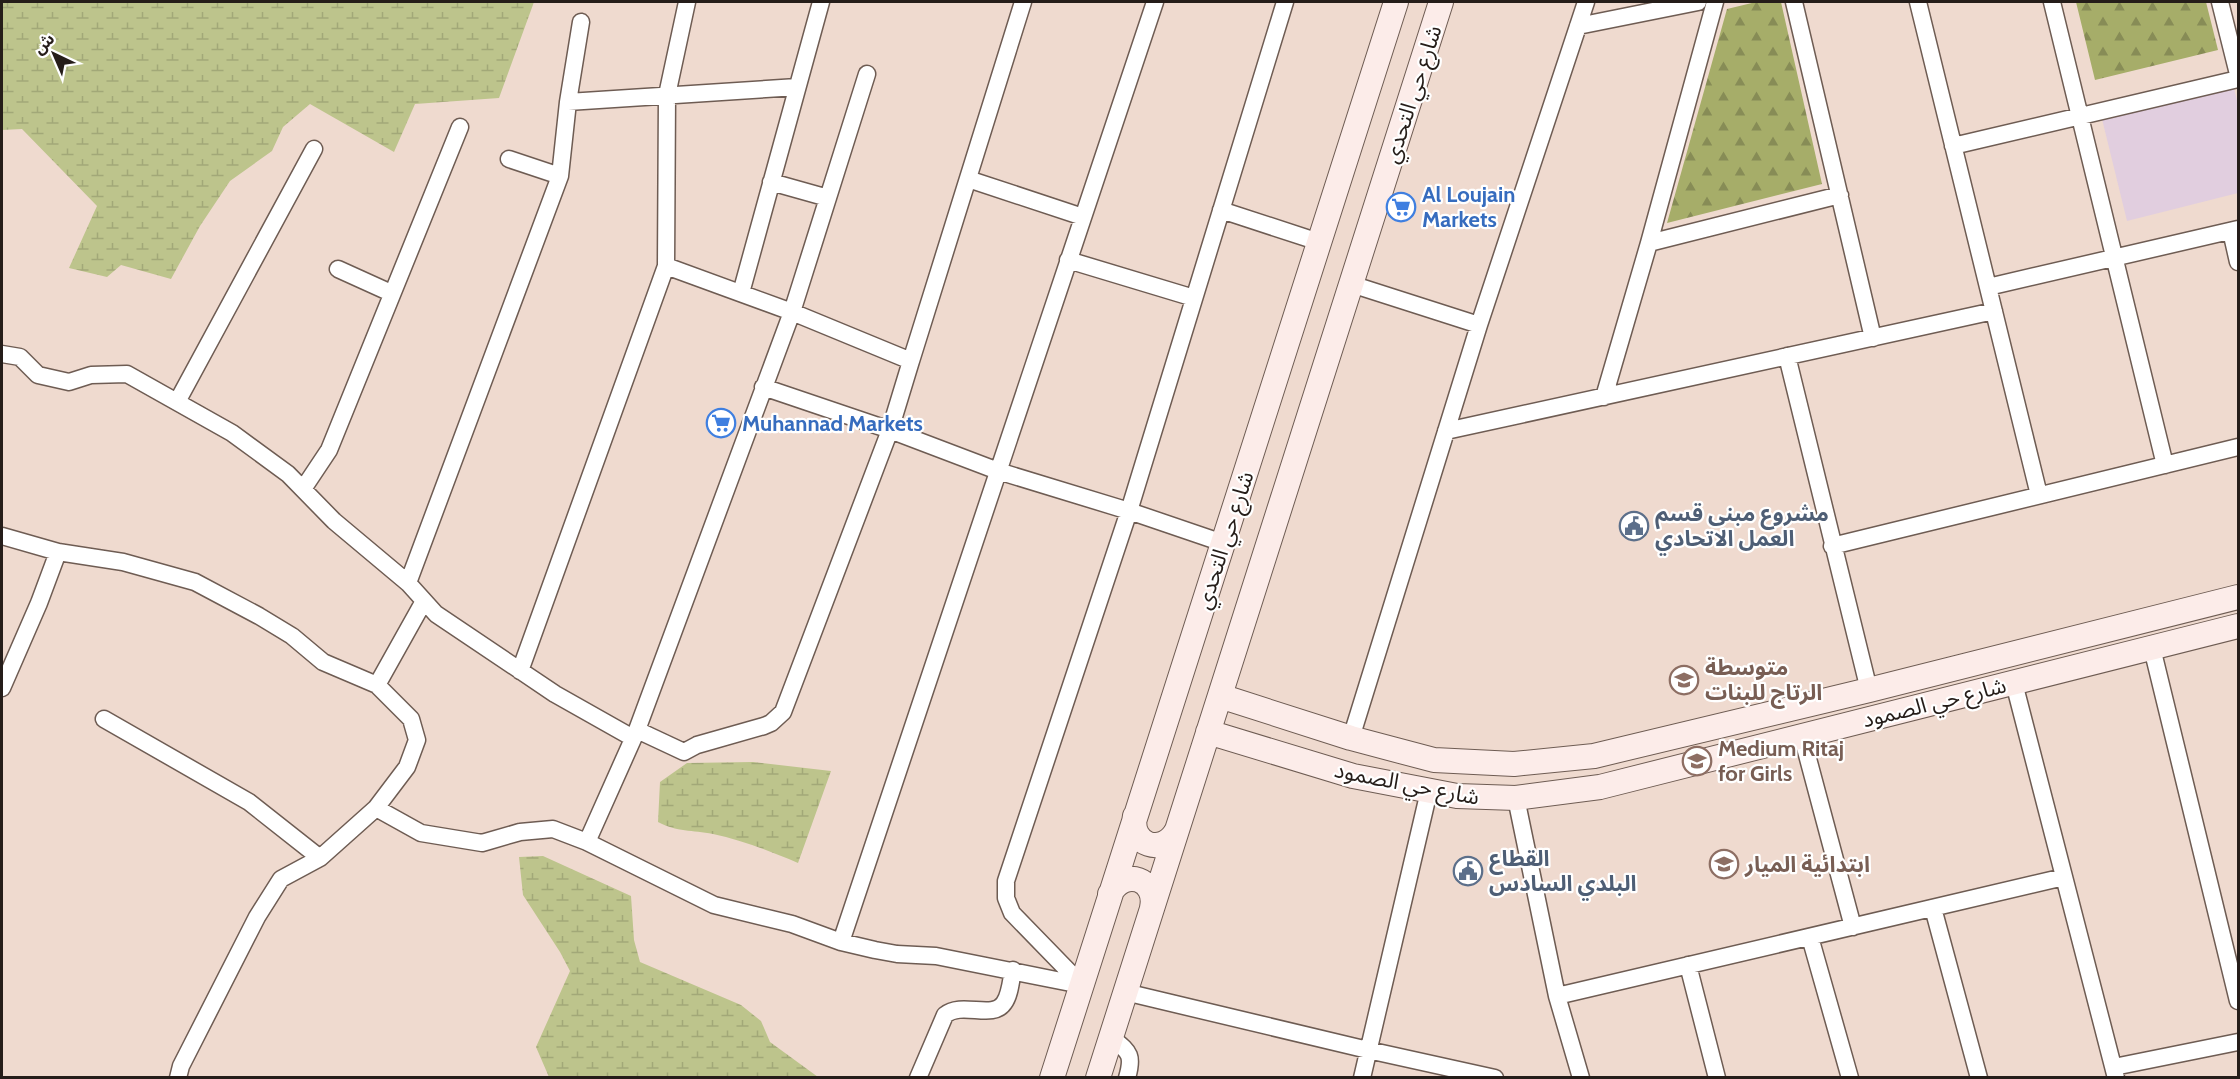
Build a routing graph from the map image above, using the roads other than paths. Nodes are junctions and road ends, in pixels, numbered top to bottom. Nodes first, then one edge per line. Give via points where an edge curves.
1 (687, 2) edge
2 (821, 2) edge
3 (1023, 2) edge
4 (1155, 2) edge
5 (1285, 2) edge
6 (1396, 2) edge
7 (1441, 2) edge
8 (1586, 2) edge
9 (1698, 2) edge
10 (1715, 2) edge
11 (1794, 2) edge
12 (1918, 2) edge
13 (2052, 2) edge
14 (2220, 2) edge
15 (581, 22) dead end
16 (1578, 26) junction
17 (2237, 63) edge
18 (867, 74) dead end
19 (2238, 79) edge
20 (797, 87) junction
21 (667, 95) junction
22 (567, 102) junction
23 (2080, 116) junction
24 (460, 127) dead end
25 (1953, 146) junction
26 (314, 149) dead end
27 (509, 159) dead end
28 (561, 176) junction
29 (968, 179) junction
30 (771, 182) junction
31 (1840, 195) junction
32 (828, 198) junction
33 (1221, 210) junction
34 (1083, 217) junction
35 (2235, 230) edge
36 (1319, 242) junction
37 (1649, 243) junction
38 (2114, 258) junction
39 (1068, 260) junction
40 (2238, 262) edge
41 (666, 266) junction
42 (338, 269) dead end
43 (1351, 284) junction
44 (1988, 287) junction
45 (391, 293) junction
46 (741, 293) junction
47 (1194, 298) junction
48 (1994, 311) junction
49 (792, 312) junction
50 (1479, 325) junction
51 (1873, 338) junction
52 (2, 354) edge
53 (1787, 357) junction
54 (911, 361) junction
55 (763, 387) junction
56 (1604, 397) junction
57 (177, 402) junction
58 (890, 430) junction
59 (1446, 431) junction
60 (2238, 447) edge
61 (2165, 465) junction
62 (998, 471) junction
63 (303, 489) junction
64 (2039, 495) junction
65 (1129, 512) junction
66 (2, 536) edge
67 (1223, 543) junction
68 (1832, 546) junction
69 (58, 552) junction
70 (408, 583) junction
71 (2238, 597) edge
72 (424, 601) junction
73 (2238, 626) edge
74 (2152, 648) junction
75 (6, 666) edge
76 (520, 671) junction
77 (1941, 672) junction
78 (2014, 682) junction
79 (1894, 684) junction
80 (377, 685) junction
81 (2, 688) edge
82 (1869, 690) junction
83 (1220, 696) junction
84 (1944, 700) junction
85 (1898, 711) junction
86 (104, 719) dead end
87 (1295, 720) junction
88 (1208, 732) junction
89 (635, 734) junction
90 (1803, 736) junction
91 (1351, 738) junction
92 (1284, 756) junction
93 (1429, 791) junction
94 (1516, 798) junction
95 (375, 808) junction
96 (1136, 816) junction
97 (1177, 831) junction
98 (587, 842) junction
99 (320, 858) junction
100 (2064, 877) junction
101 (1110, 894) junction
102 (1152, 908) junction
103 (1933, 908) junction
104 (1853, 927) junction
105 (1810, 936) junction
106 (841, 942) junction
107 (2233, 958) edge
108 (1688, 965) junction
109 (1013, 970) junction
110 (1082, 985) junction
111 (1125, 992) junction
112 (1557, 996) junction
113 (2238, 1001) edge
114 (1111, 1037) junction
115 (2238, 1042) edge
116 (1368, 1050) junction
117 (2115, 1072) edge
118 (178, 1077) edge
119 (918, 1077) edge
120 (1052, 1077) edge
121 (1098, 1077) edge
122 (1127, 1077) edge
123 (1362, 1077) edge
124 (1495, 1077) edge
125 (1581, 1077) edge
126 (1717, 1077) edge
127 (1850, 1077) edge
128 (1979, 1077) edge

1 - 21 street
2 - 20 street
3 - 29 street
4 - 34 street
5 - 33 street
6 - 36 main road, شارع حي التحدي
7 - 43 main road, شارع حي التحدي
8 - 16 street
9 - 16 street
10 - 37 street
11 - 31 street
12 - 25 street
13 - 23 street
14 - 17 street
15 - 22 street
16 - 50 street
18 - 32 street
19 - 23 street
20 - 21 street
20 - 30 street
21 - 22 street
21 - 41 street
22 - 28 street
23 - 25 street
23 - 38 street
24 - 45 street
25 - 44 street
26 - 57 street
27 - 28 street
28 - 70 street
29 - 34 street
29 - 54 street
30 - 32 street
30 - 46 street
31 - 37 street
31 - 51 street
32 - 49 street
33 - 36 street
33 - 47 street
34 - 39 street
35 - 38 street
35 - 40 street
36 - 67 main road, شارع حي التحدي
37 - 56 street
38 - 44 street
38 - 61 street
39 - 47 street
39 - 62 street
41 - 46 street
41 - 76 street
42 - 45 street
43 - 50 street
43 - 83 main road, شارع حي التحدي
44 - 48 street
45 - 63 street via 329,450
46 - 49 street
47 - 65 street
48 - 51 street
48 - 64 street
49 - 54 street
49 - 55 street
50 - 59 street
51 - 53 street
52 - 57 street via 20,357 38,375 69,382 91,375 127,374
53 - 56 street
53 - 68 street
54 - 58 street
55 - 58 street
55 - 89 street
56 - 59 street
57 - 63 street via 232,433
58 - 62 street
58 - 89 street via 783,712 764,726 684,752
59 - 91 street
60 - 61 street
61 - 64 street
62 - 65 street
62 - 106 street
63 - 70 street via 334,521
64 - 68 street
65 - 67 street
65 - 110 street via 1005,890 1012,913
66 - 69 street
67 - 96 main road, شارع حي التحدي
68 - 82 street
69 - 75 street via 39,603
69 - 80 street via 123,562 195,582 292,636 323,662
70 - 72 street
71 - 77 main road
72 - 76 street via 436,614
72 - 80 street
73 - 74 main road, شارع حي الصمود
74 - 78 main road, شارع حي الصمود
74 - 107 street
75 - 81 street
76 - 89 street via 555,694
77 - 79 main road
77 - 84 main road via 1937,683
78 - 84 main road, شارع حي الصمود
78 - 100 street
79 - 82 main road
79 - 85 main road via 1902,697
80 - 95 street via 411,719 417,740 407,767
82 - 91 main road via 1594,756 1554,762 1434,760
83 - 87 main road
83 - 88 main road, شارع حي التحدي
84 - 85 main road, شارع حي الصمود
85 - 90 main road, شارع حي الصمود
86 - 99 street via 249,802
87 - 91 main road
87 - 92 main road via 1284,726 1278,738
88 - 92 main road, شارع حي الصمود
88 - 97 main road, شارع حي التحدي
89 - 98 street
90 - 94 main road, شارع حي الصمود via 1600,787
90 - 104 street
92 - 93 main road, شارع حي الصمود via 1353,776
93 - 94 main road, شارع حي الصمود via 1477,798
93 - 116 street
94 - 112 street
95 - 98 street via 421,833 482,843 520,832 553,829
95 - 99 street
96 - 97 main road via 1135,828 1146,843 1164,844
96 - 101 main road, شارع حي التحدي
97 - 102 main road, شارع حي التحدي
98 - 106 street via 714,905 792,924
99 - 118 street via 281,879 257,917
100 - 103 street
100 - 117 street
101 - 102 main road via 1123,880 1142,881 1153,896
101 - 110 main road, شارع حي التحدي
102 - 111 main road, شارع حي التحدي
103 - 104 street
103 - 128 street
104 - 105 street
105 - 108 street
105 - 127 street
106 - 109 street
107 - 113 street
108 - 112 street
108 - 126 street
109 - 110 street
109 - 119 street via 1005,1002 999,1008 954,1009 945,1015
110 - 120 main road, شارع حي التحدي
111 - 114 main road, شارع حي التحدي
111 - 116 street
112 - 125 street
114 - 121 main road, شارع حي التحدي
114 - 122 street via 1132,1059
115 - 117 street
116 - 123 street
116 - 124 street

